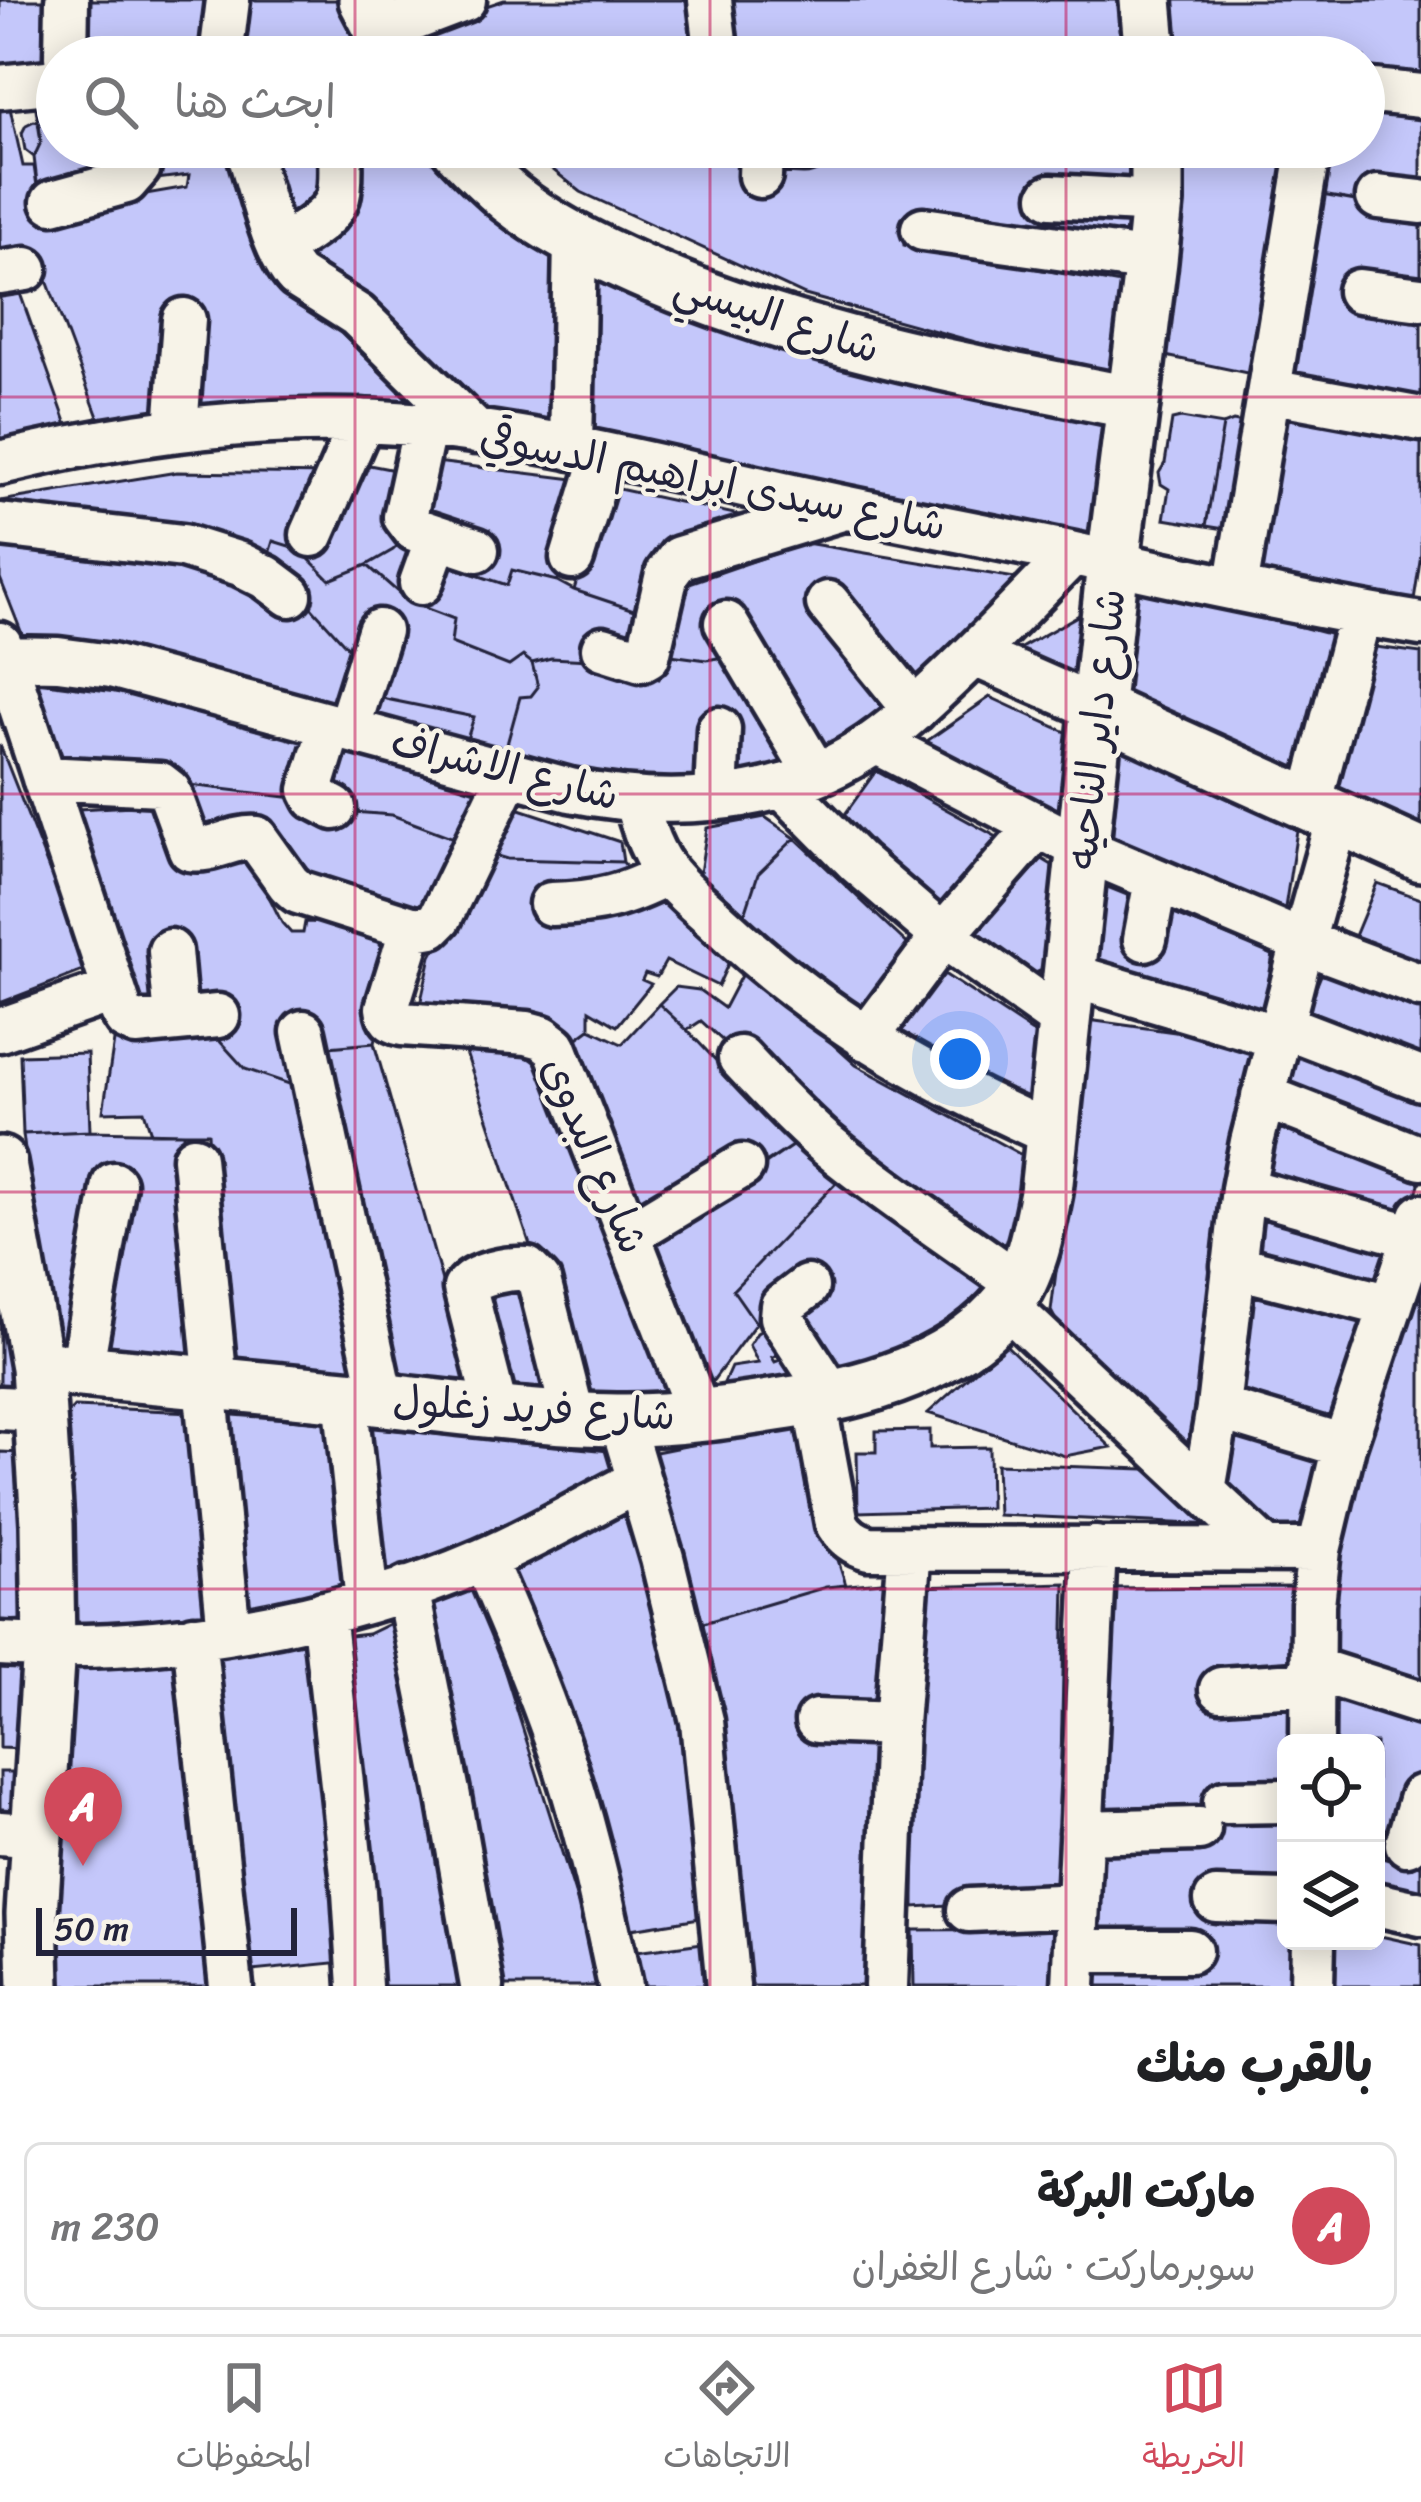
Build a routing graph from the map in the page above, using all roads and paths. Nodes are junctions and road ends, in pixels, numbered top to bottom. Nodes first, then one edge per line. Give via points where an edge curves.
1 (67, 0) edge
2 (227, 0) edge
3 (464, 0) edge
4 (710, 0) edge
5 (1146, 0) edge
6 (380, 30) edge
7 (66, 36) edge
8 (223, 36) edge
9 (714, 36) edge
10 (1149, 36) edge
11 (36, 83) edge
12 (0, 87) edge
13 (1385, 92) edge
14 (1421, 96) edge
15 (138, 168) edge
16 (254, 168) edge
17 (340, 168) edge
18 (479, 168) edge
19 (760, 168) edge
20 (1157, 168) edge
21 (1306, 168) edge
22 (760, 176) dead end
23 (1051, 196) dead end
24 (1378, 196) dead end
25 (53, 202) dead end
26 (1157, 202) junction
27 (1421, 202) edge
28 (923, 229) dead end
29 (575, 240) junction
30 (280, 249) junction
31 (1151, 261) junction
32 (1359, 291) dead end
33 (1421, 299) edge
34 (184, 320) dead end
35 (1269, 391) junction
36 (1133, 404) junction
37 (1421, 419) edge
38 (362, 421) junction
39 (425, 425) junction
40 (176, 429) junction
41 (476, 432) junction
42 (587, 452) junction
43 (0, 463) edge
44 (846, 508) junction
45 (0, 525) edge
46 (312, 535) dead end
47 (1092, 558) junction
48 (572, 559) dead end
49 (421, 583) dead end
50 (1236, 589) junction
51 (290, 595) dead end
52 (828, 603) dead end
53 (1360, 614) junction
54 (726, 623) dead end
55 (1421, 624) edge
56 (379, 631) dead end
57 (603, 648) dead end
58 (2, 651) edge
59 (975, 655) junction
60 (1098, 709) junction
61 (914, 710) junction
62 (339, 727) junction
63 (719, 729) dead end
64 (876, 742) junction
65 (509, 773) junction
66 (44, 778) junction
67 (799, 780) junction
68 (716, 797) junction
69 (635, 800) junction
70 (334, 808) dead end
71 (1324, 811) junction
72 (1061, 838) junction
73 (1421, 855) edge
74 (668, 874) junction
75 (1156, 880) junction
76 (551, 904) dead end
77 (415, 929) junction
78 (943, 936) junction
79 (1145, 939) dead end
80 (1303, 942) junction
81 (170, 951) dead end
82 (1421, 986) edge
83 (114, 990) junction
84 (1066, 998) junction
85 (0, 1030) edge
86 (1280, 1031) junction
87 (303, 1032) dead end
88 (866, 1039) junction
89 (740, 1058) dead end
90 (1421, 1079) edge
91 (1263, 1096) junction
92 (1052, 1134) junction
93 (1421, 1157) edge
94 (194, 1158) dead end
95 (0, 1163) edge
96 (742, 1166) dead end
97 (114, 1184) dead end
98 (1243, 1189) junction
99 (1419, 1230) edge
100 (628, 1234) junction
101 (1233, 1266) junction
102 (807, 1287) dead end
103 (1013, 1295) junction
104 (1391, 1306) junction
105 (211, 1383) junction
106 (39, 1389) edge
107 (363, 1397) junction
108 (824, 1398) junction
109 (1218, 1408) junction
110 (497, 1413) junction
111 (700, 1417) junction
112 (598, 1419) junction
113 (1344, 1446) junction
114 (638, 1481) junction
115 (1204, 1490) junction
116 (910, 1548) junction
117 (1095, 1548) junction
118 (1265, 1549) junction
119 (1319, 1550) junction
120 (484, 1559) junction
121 (387, 1595) junction
122 (323, 1613) junction
123 (212, 1635) junction
124 (25, 1646) edge
125 (1311, 1676) junction
126 (1221, 1688) dead end
127 (1421, 1703) edge
128 (817, 1721) dead end
129 (896, 1724) junction
130 (1312, 1734) edge
131 (1421, 1797) edge
132 (1277, 1803) edge
133 (1082, 1832) junction
134 (19, 1834) edge
135 (1407, 1844) dead end
136 (1216, 1900) dead end
137 (1277, 1902) edge
138 (1078, 1905) junction
139 (1385, 1906) edge
140 (969, 1910) dead end
141 (1421, 1914) edge
142 (16, 1916) edge
143 (1313, 1950) edge
144 (1190, 1951) dead end
145 (1075, 1969) edge
146 (34, 1986) edge
147 (231, 1986) edge
148 (360, 1986) edge
149 (482, 1986) edge
150 (620, 1986) edge
151 (728, 1986) edge
152 (886, 1986) edge
153 (1312, 1986) edge

1 - 7 street
2 - 8 street
3 - 6 street
4 - 9 street
5 - 10 street
11 - 12 street
13 - 14 street
15 - 25 street via 126,182
16 - 30 street
17 - 30 street via 336,202
18 - 29 street, شارع البيسي
19 - 22 street
20 - 26 street, شارع داير الناحيه
21 - 35 street
23 - 26 street
24 - 27 street
26 - 31 street, شارع داير الناحيه
28 - 31 street
29 - 36 street, شارع البيسي via 722,304 875,351
29 - 42 street
30 - 41 street via 297,277 357,315
31 - 36 street, شارع داير الناحيه
32 - 33 street
34 - 40 street
35 - 37 street
35 - 50 street
36 - 47 street, شارع داير الناحيه
38 - 39 street, شارع سيدى ابراهيم الدسوقي
38 - 40 street, شارع سيدى ابراهيم الدسوقي
38 - 46 street
39 - 41 street, شارع سيدى ابراهيم الدسوقي
39 - 49 street via 406,517 414,529 457,544
40 - 43 street, شارع سيدى ابراهيم الدسوقي
41 - 42 street, شارع سيدى ابراهيم الدسوقي
42 - 44 street, شارع سيدى ابراهيم الدسوقي
42 - 48 street
44 - 47 street, شارع سيدى ابراهيم الدسوقي
44 - 57 street via 679,558 667,574 648,656
45 - 51 street via 183,546 240,564
47 - 50 street, شارع سيدى ابراهيم الدسوقي
47 - 59 street, شارع الاشراف
47 - 60 street, شارع داير الناحيه
50 - 53 street, شارع سيدى ابراهيم الدسوقي
52 - 61 street
53 - 55 street, شارع سيدى ابراهيم الدسوقي
53 - 71 street
54 - 67 street
56 - 62 street
58 - 62 street, شارع الاشراف via 111,666
58 - 66 street
59 - 60 street
59 - 61 street, شارع الاشراف
60 - 71 street
60 - 72 street, شارع داير الناحيه
61 - 64 street, شارع الاشراف
62 - 65 street, شارع الاشراف
62 - 70 street via 311,790
63 - 68 street
64 - 67 street, شارع الاشراف
64 - 72 street
65 - 69 street, شارع الاشراف
65 - 77 street, شارع البدوى via 440,918
66 - 77 street via 160,784 190,849 256,838 293,910
66 - 83 street
67 - 68 street, شارع الاشراف
67 - 78 street via 857,862
68 - 69 street, شارع الاشراف
69 - 74 street
71 - 73 street
71 - 80 street
72 - 75 street
72 - 78 street
72 - 84 street, شارع داير الناحيه
74 - 76 street via 612,898
74 - 88 street via 761,962
75 - 79 street
75 - 80 street
77 - 100 street, شارع البدوى via 388,1016 550,1041
78 - 84 street
78 - 88 street
80 - 82 street
80 - 86 street
81 - 83 street via 197,1018 136,1024
83 - 85 street
84 - 86 street
84 - 92 street, شارع داير الناحيه
86 - 90 street
86 - 91 street
87 - 107 street
88 - 92 street
89 - 103 street via 824,1142
91 - 93 street
91 - 98 street
92 - 103 street, شارع داير الناحيه via 1040,1225
94 - 105 street
95 - 106 street
96 - 100 street
97 - 106 street
98 - 99 street
98 - 101 street
99 - 104 street
100 - 111 street, شارع البدوى
101 - 104 street
101 - 109 street
102 - 108 street via 782,1306 781,1317
103 - 108 street, شارع فريد زغلول via 944,1354 872,1388
103 - 115 street
104 - 113 street
105 - 106 street, شارع فريد زغلول
105 - 107 street, شارع فريد زغلول
105 - 123 street
106 - 124 street via 47,1524
107 - 110 street, شارع فريد زغلول
107 - 121 street
108 - 111 street, شارع فريد زغلول
108 - 116 street via 837,1524 869,1548
109 - 113 street
109 - 115 street
110 - 112 street, شارع فريد زغلول
110 - 112 street via 465,1288 518,1268 538,1281
111 - 112 street, شارع فريد زغلول
112 - 114 street
113 - 119 street
114 - 120 street
114 - 151 street via 701,1721
115 - 118 street
116 - 117 street
116 - 129 street
117 - 118 street
117 - 133 street
118 - 119 street
119 - 125 street
120 - 121 street
120 - 150 street via 567,1771
121 - 122 street
121 - 149 street via 449,1797
122 - 123 street
122 - 148 street
123 - 124 street
123 - 147 street
124 - 134 street
125 - 126 street
125 - 127 street
125 - 130 street
128 - 129 street
129 - 152 street
131 - 135 street
132 - 133 street
133 - 138 street
134 - 142 street
136 - 137 street
138 - 140 street
138 - 145 street
139 - 141 street
142 - 146 street
143 - 153 street
144 - 145 street

